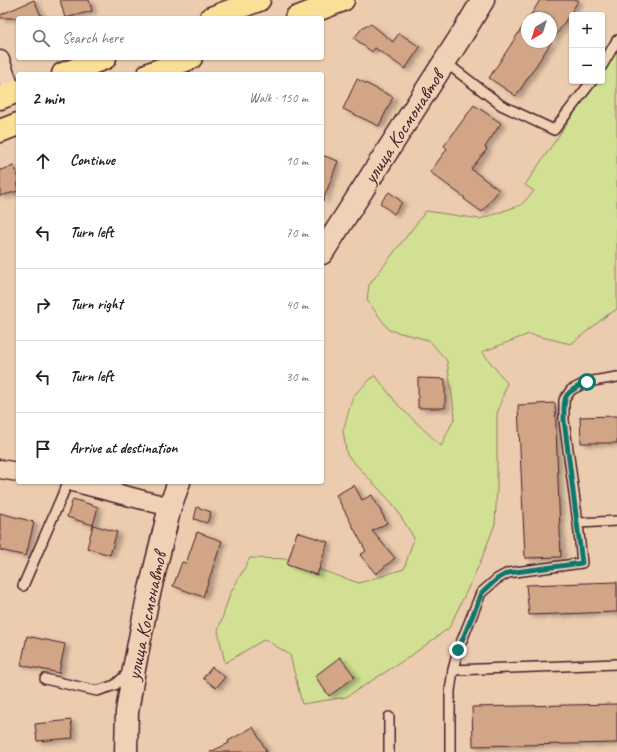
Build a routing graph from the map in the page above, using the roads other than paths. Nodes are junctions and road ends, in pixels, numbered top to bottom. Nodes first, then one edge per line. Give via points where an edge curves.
1 (259, 0) edge
2 (343, 0) edge
3 (483, 0) edge
4 (216, 16) edge
5 (301, 16) edge
6 (617, 40) edge
7 (0, 60) edge
8 (100, 60) edge
9 (186, 60) edge
10 (605, 61) edge
11 (445, 62) junction
12 (68, 72) edge
13 (154, 72) edge
14 (590, 84) edge
15 (10, 94) edge
16 (16, 125) edge
17 (0, 131) edge
18 (324, 250) edge
19 (617, 378) edge
20 (0, 469) edge
21 (16, 472) edge
22 (67, 484) edge
23 (81, 484) edge
24 (178, 484) edge
25 (170, 507) junction
26 (617, 520) edge
27 (578, 523) junction
28 (22, 586) dead end
29 (617, 664) edge
30 (134, 669) junction
31 (453, 670) junction
32 (45, 679) dead end
33 (389, 717) dead end
34 (126, 752) edge
35 (389, 752) edge
36 (450, 752) edge

1 - 4 highway
2 - 5 highway
3 - 11 street, улица Космонавтов
6 - 10 lane
7 - 15 street
8 - 12 highway
9 - 13 highway
11 - 14 lane via 501,105 554,130
11 - 18 street, улица Космонавтов
16 - 17 highway
19 - 27 lane via 587,382 571,390 564,400 564,420
20 - 21 street
22 - 28 lane
23 - 25 street
24 - 25 street, улица Космонавтов
25 - 30 street, улица Космонавтов
26 - 27 lane
27 - 31 lane via 582,563 508,573 497,579 482,593 458,650
29 - 31 lane
30 - 32 lane via 115,685 98,691
30 - 34 street, улица Космонавтов via 127,712
31 - 36 lane via 450,691
33 - 35 lane

